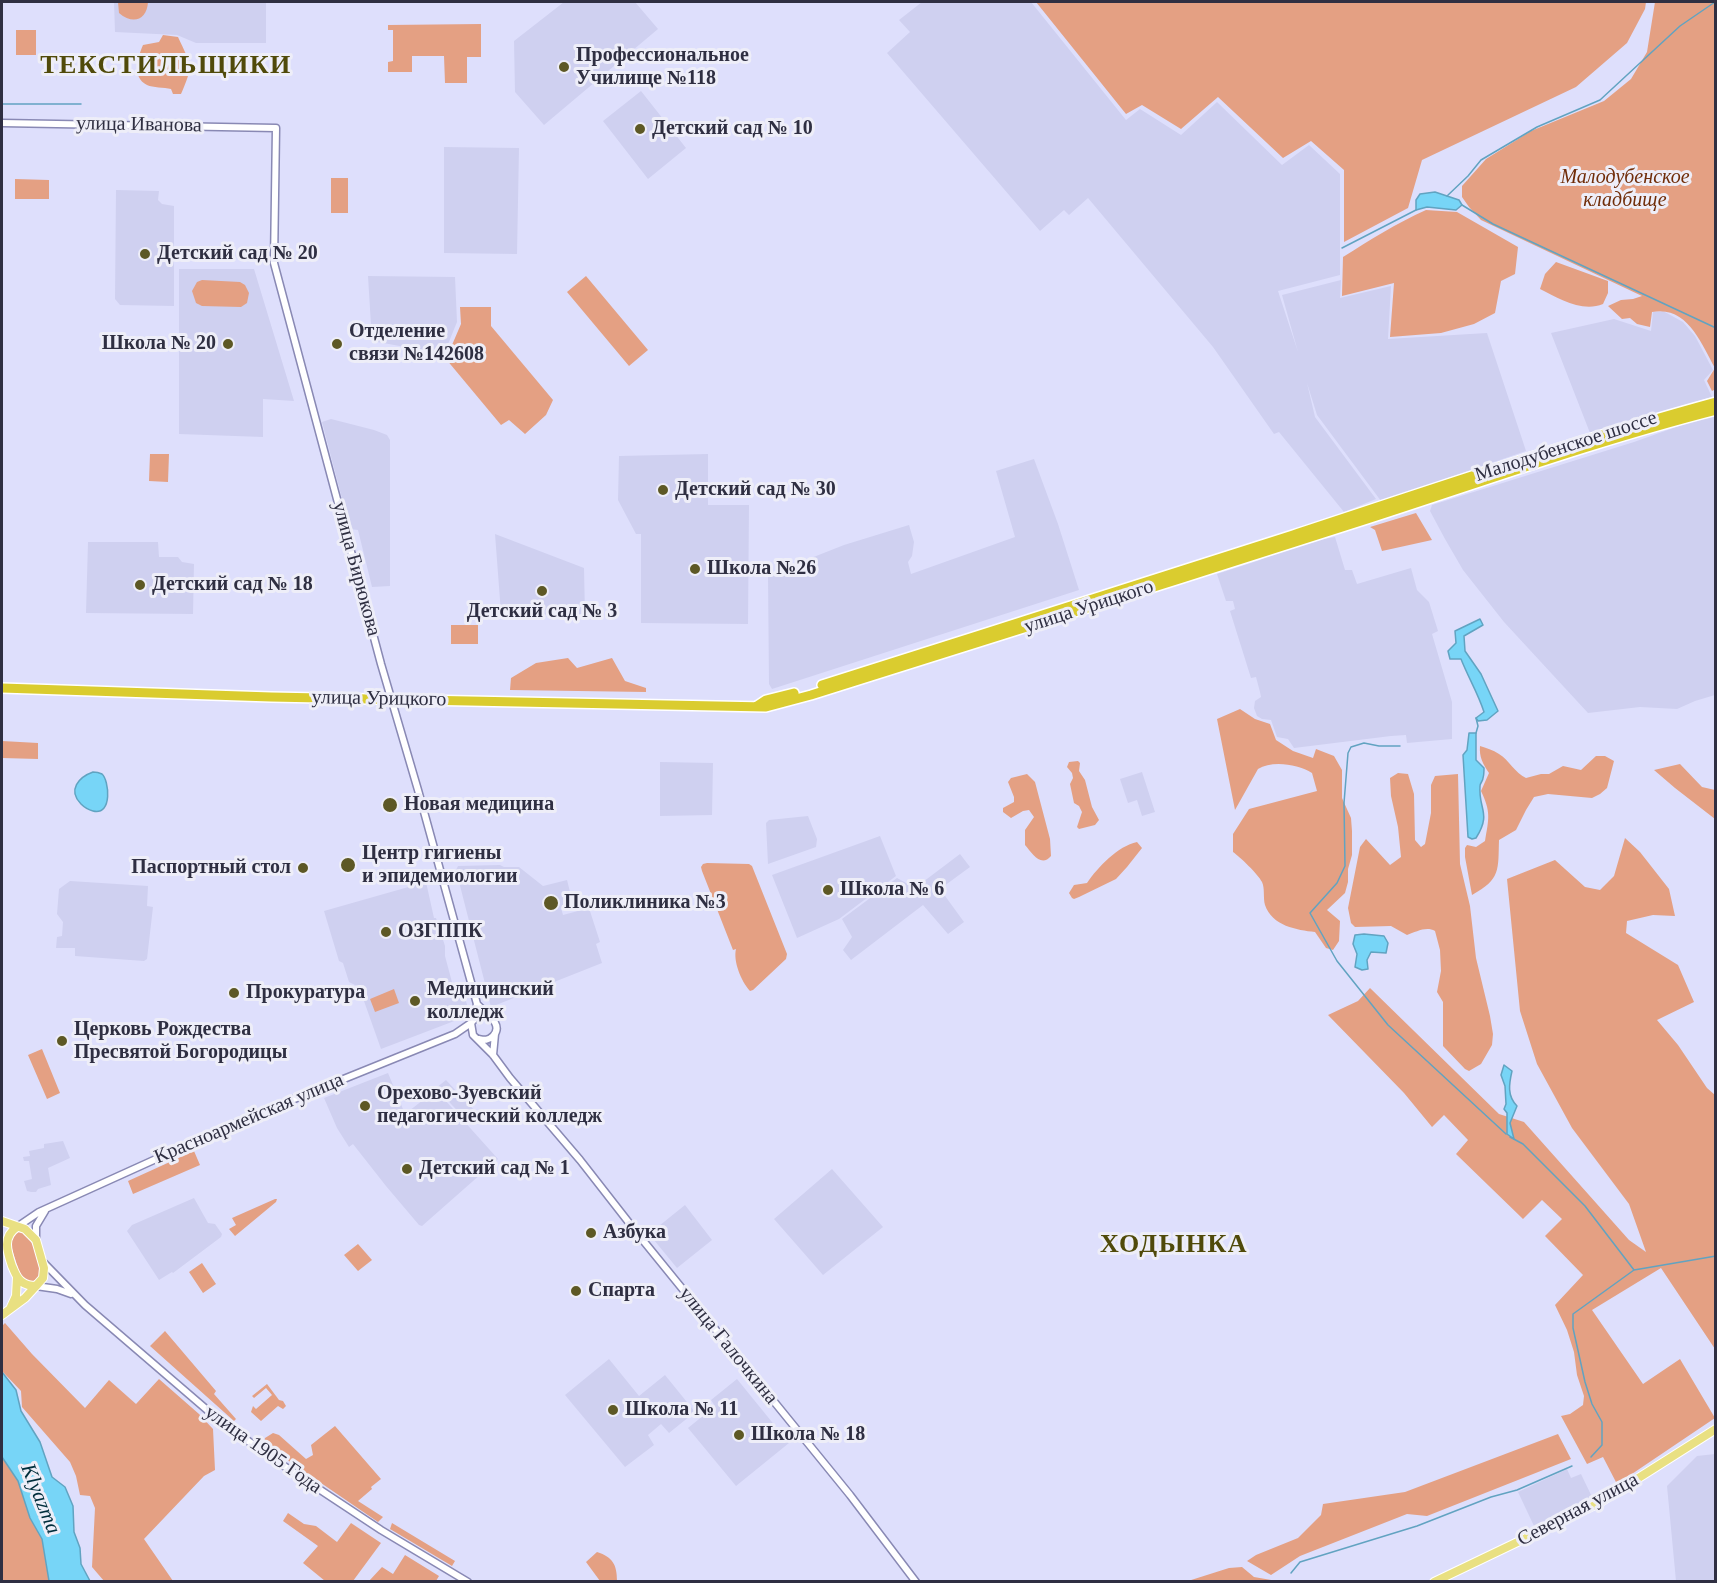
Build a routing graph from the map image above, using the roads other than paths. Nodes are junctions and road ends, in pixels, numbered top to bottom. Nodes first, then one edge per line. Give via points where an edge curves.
1 (2, 123) edge
2 (276, 128) joint
3 (1716, 402) edge
4 (1716, 410) edge
5 (1419, 498) junction
6 (2, 688) edge
7 (392, 699) junction
8 (477, 1004) junction
9 (486, 1015) junction
10 (473, 1021) junction
11 (455, 1034) junction
12 (495, 1034) junction
13 (475, 1036) junction
14 (493, 1054) junction
15 (46, 1209) junction
16 (2, 1221) edge
17 (17, 1227) junction
18 (36, 1240) junction
19 (2, 1241) edge
20 (7, 1248) junction
21 (44, 1263) junction
22 (17, 1277) junction
23 (36, 1286) junction
24 (75, 1296) junction
25 (10, 1308) junction
26 (2, 1315) edge
27 (1716, 1429) edge
28 (468, 1581) edge
29 (916, 1581) edge
30 (1434, 1581) edge

1 - 2 street, улица Иванова
2 - 7 street, улица Бирюкова via 274,263
3 - 5 highway, Малодубенское шоссе via 1658,417
4 - 5 highway, Малодубенское шоссе
5 - 7 highway, улица Урицкого via 766,700 757,706
6 - 7 highway, улица Урицкого
7 - 8 street, улица Бирюкова
8 - 9 street
8 - 10 street
9 - 10 street via 478,1015
9 - 12 street via 495,1023
10 - 11 street
10 - 13 street
11 - 13 street
11 - 15 street, Красноармейская улица via 267,1110
12 - 13 street via 486,1040
12 - 14 street
13 - 14 street, улица Галочкина
14 - 29 street, улица Галочкина
15 - 17 street, Красноармейская улица
15 - 18 street via 36,1226
16 - 17 main road
17 - 18 main road
17 - 20 main road via 9,1234
18 - 21 main road
19 - 20 main road
20 - 22 main road
21 - 23 main road via 43,1278
21 - 24 street, улица 1905 Года
22 - 23 main road
22 - 25 main road via 16,1296
23 - 24 street
23 - 25 main road
24 - 28 street, улица 1905 Года via 254,1446 381,1530
25 - 26 main road
27 - 30 main road, Северная улица via 1599,1503

